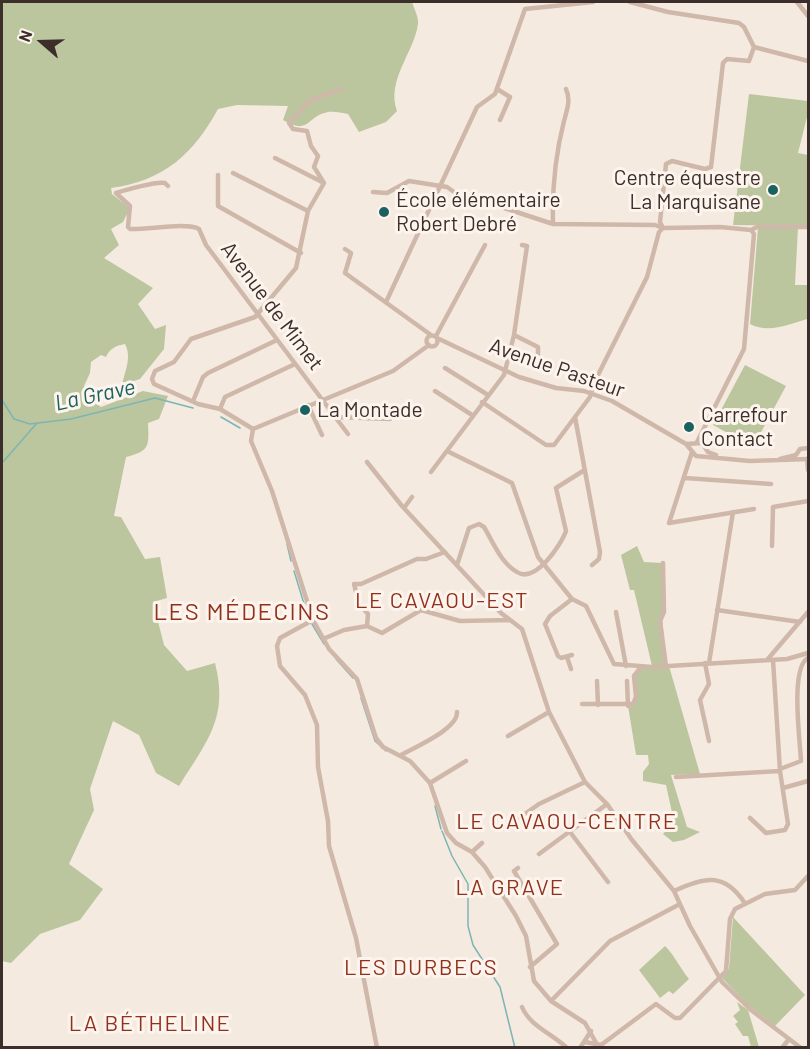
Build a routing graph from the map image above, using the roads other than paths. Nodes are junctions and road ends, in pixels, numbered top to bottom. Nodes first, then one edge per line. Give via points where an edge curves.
1 (592, 2) edge
2 (630, 2) edge
3 (797, 2) edge
4 (808, 16) edge
5 (754, 47) junction
6 (808, 61) edge
7 (341, 89) dead end
8 (497, 89) junction
9 (566, 89) dead end
10 (500, 120) dead end
11 (275, 158) dead end
12 (233, 173) dead end
13 (218, 175) dead end
14 (324, 183) junction
15 (168, 186) dead end
16 (441, 187) junction
17 (373, 192) dead end
18 (308, 211) junction
19 (553, 224) junction
20 (808, 227) edge
21 (663, 228) junction
22 (751, 230) junction
23 (485, 245) dead end
24 (522, 245) dead end
25 (345, 249) dead end
26 (301, 253) junction
27 (386, 302) junction
28 (257, 314) junction
29 (514, 335) junction
30 (433, 337) junction
31 (277, 340) junction
32 (437, 344) junction
33 (446, 344) junction
34 (429, 345) junction
35 (538, 355) dead end
36 (295, 364) junction
37 (445, 368) dead end
38 (505, 371) junction
39 (435, 391) dead end
40 (592, 393) junction
41 (488, 395) junction
42 (323, 399) junction
43 (193, 402) junction
44 (482, 402) junction
45 (308, 405) junction
46 (220, 409) junction
47 (472, 415) junction
48 (336, 417) junction
49 (575, 417) junction
50 (390, 419) dead end
51 (253, 429) junction
52 (348, 434) dead end
53 (322, 435) dead end
54 (808, 448) edge
55 (694, 449) junction
56 (706, 449) junction
57 (447, 452) junction
58 (703, 455) junction
59 (797, 456) junction
60 (808, 459) edge
61 (758, 460) junction
62 (367, 462) dead end
63 (808, 470) edge
64 (583, 471) junction
65 (431, 472) dead end
66 (685, 478) junction
67 (771, 484) dead end
68 (412, 497) dead end
69 (808, 501) edge
70 (404, 508) junction
71 (754, 509) dead end
72 (733, 513) junction
73 (772, 546) dead end
74 (445, 552) junction
75 (663, 563) dead end
76 (544, 564) junction
77 (457, 565) junction
78 (592, 565) dead end
79 (572, 599) junction
80 (717, 610) junction
81 (616, 612) dead end
82 (808, 612) edge
83 (313, 620) junction
84 (510, 621) junction
85 (800, 622) junction
86 (367, 626) junction
87 (324, 639) junction
88 (808, 652) edge
89 (808, 658) edge
90 (767, 660) junction
91 (774, 660) junction
92 (707, 663) junction
93 (626, 666) junction
94 (666, 666) junction
95 (641, 668) junction
96 (571, 669) dead end
97 (597, 681) dead end
98 (627, 681) dead end
99 (582, 704) dead end
100 (598, 705) junction
101 (628, 706) junction
102 (457, 712) dead end
103 (549, 712) junction
104 (508, 736) dead end
105 (709, 741) dead end
106 (401, 755) junction
107 (466, 761) dead end
108 (780, 770) junction
109 (676, 777) dead end
110 (808, 781) edge
111 (585, 782) junction
112 (430, 783) junction
113 (783, 788) junction
114 (607, 804) junction
115 (750, 818) dead end
116 (509, 825) dead end
117 (570, 832) junction
118 (482, 843) dead end
119 (472, 852) junction
120 (539, 854) dead end
121 (518, 868) dead end
122 (808, 876) edge
123 (608, 882) dead end
124 (674, 891) junction
125 (744, 902) junction
126 (680, 904) junction
127 (530, 967) junction
128 (720, 977) junction
129 (551, 1001) junction
130 (522, 1007) dead end
131 (591, 1031) junction
132 (789, 1039) junction
133 (585, 1042) junction
134 (598, 1046) edge
135 (377, 1047) edge
136 (567, 1047) edge
137 (580, 1047) edge
138 (782, 1047) edge
139 (801, 1047) edge

1 - 8 street via 525,9
2 - 5 street via 738,23
3 - 4 street
5 - 6 street
5 - 21 street via 749,61 727,59 723,63 711,167 672,161 666,164 660,222
7 - 14 street via 309,101 289,123 293,129 308,131 311,147 318,156 314,167
8 - 10 street via 510,97
8 - 16 street via 477,107
9 - 19 street via 568,105 552,185
11 - 14 street
12 - 18 street
13 - 26 street via 218,206
14 - 18 street
15 - 28 street, Avenue de Mimet via 154,182 116,193 130,206 130,230 188,225 199,229 206,245
16 - 17 street via 409,181 387,193
16 - 19 street via 464,199 501,206
16 - 27 street
18 - 26 street
19 - 21 street
20 - 22 street
21 - 22 street
21 - 40 street via 646,277
22 - 55 street via 754,234 744,349
23 - 30 street
24 - 29 street via 527,246
25 - 27 street, Avenue Pasteur via 351,254 344,271
26 - 28 street via 296,267
27 - 30 street, Avenue Pasteur
28 - 31 street, Avenue de Mimet
28 - 43 street via 191,339 174,362 155,371 153,383
29 - 35 street via 535,344
29 - 38 street
30 - 32 street
30 - 33 street, Avenue Pasteur
30 - 34 street
31 - 36 street, Avenue de Mimet
31 - 43 street via 208,373
32 - 33 street, Avenue Pasteur
32 - 34 street, Avenue Pasteur
33 - 38 street, Avenue Pasteur
34 - 42 street via 393,371
36 - 42 street, Avenue de Mimet
36 - 46 street via 225,397
37 - 41 street
38 - 40 street, Avenue Pasteur via 540,384
38 - 41 street
39 - 47 street
40 - 49 street
40 - 55 street, Avenue Pasteur via 612,400
41 - 44 street
42 - 45 street
42 - 48 street, Avenue de Mimet
43 - 46 street
44 - 47 street
44 - 49 street via 551,446
45 - 51 street
45 - 53 street
46 - 51 street
47 - 57 street
48 - 50 street
48 - 52 street, Avenue de Mimet
49 - 64 street
51 - 83 street via 250,438 272,491
54 - 59 street via 800,448
55 - 56 street via 702,443
55 - 58 street, Avenue Pasteur
55 - 66 street
56 - 58 street
56 - 61 street via 719,456
57 - 65 street
57 - 76 street via 512,483 538,557
58 - 61 street
59 - 60 street
59 - 61 street
60 - 63 street
62 - 70 street
64 - 76 street via 556,488 566,531
64 - 78 street via 600,552 599,560
66 - 67 street
66 - 72 street via 669,523
68 - 70 street
69 - 73 street via 773,507
70 - 74 street
71 - 72 street
72 - 80 street
74 - 77 street
74 - 86 street via 354,584 359,604 368,614
75 - 94 street via 664,612 660,621
76 - 77 street via 523,574 517,572 503,560 484,527 475,524 467,531
76 - 79 street
77 - 84 street
79 - 93 street via 586,606 612,662
79 - 96 street via 545,624 558,656 569,656
80 - 85 street
80 - 92 street
81 - 93 street
82 - 85 street
83 - 87 street
83 - 135 street via 280,638 278,659 305,695 316,725 329,846 356,938
84 - 86 street via 460,621 421,610 382,633
84 - 103 street via 522,629
85 - 90 street
86 - 87 street
87 - 106 street via 357,679 376,738 383,747
88 - 91 street
89 - 108 street via 801,663 798,679 801,761
90 - 91 street
90 - 92 street
91 - 108 street
92 - 94 street
92 - 105 street via 709,684 700,700
93 - 95 street
94 - 95 street
95 - 101 street via 634,676 635,702
97 - 100 street
98 - 101 street
99 - 100 street
100 - 101 street
102 - 106 street via 450,727
103 - 104 street
103 - 111 street
106 - 112 street
107 - 112 street
108 - 109 street
108 - 113 street
110 - 113 street
111 - 114 street
111 - 116 street via 539,804
112 - 119 street via 447,833
113 - 115 street via 787,829 763,832
114 - 117 street
114 - 124 street
117 - 120 street
117 - 123 street
118 - 119 street
119 - 127 street via 495,880 526,936
121 - 127 street via 514,871 557,944
122 - 125 street via 795,890
124 - 125 street via 699,880 714,880 727,884
124 - 126 street
125 - 128 street via 730,919 728,962
126 - 128 street
126 - 129 street via 610,940
127 - 129 street via 534,981
128 - 132 street via 751,1010
128 - 134 street via 680,1018 656,1004
129 - 131 street via 580,1018
130 - 136 street via 527,1020
131 - 133 street
131 - 134 street
132 - 138 street
132 - 139 street
133 - 134 street
133 - 137 street

